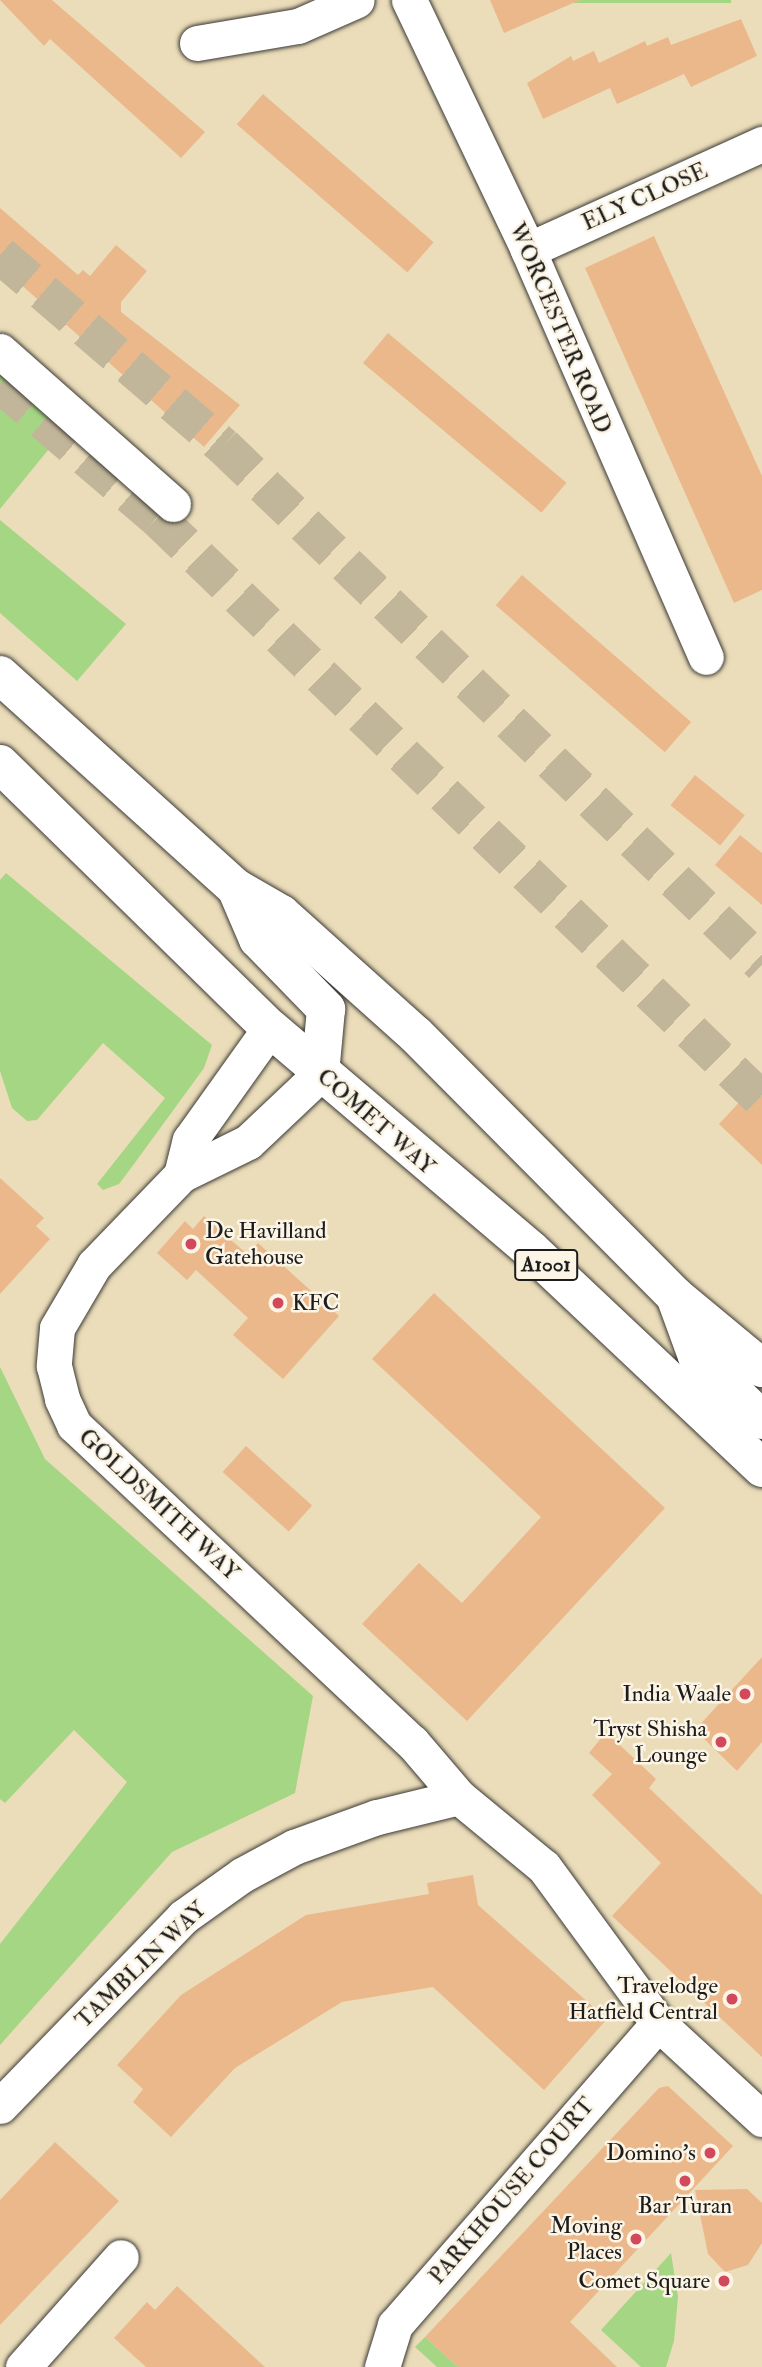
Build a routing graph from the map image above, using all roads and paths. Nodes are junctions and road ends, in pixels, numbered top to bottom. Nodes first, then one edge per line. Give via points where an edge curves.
1 (357, 0) edge
2 (409, 0) edge
3 (197, 43) dead end
4 (762, 144) edge
5 (528, 250) junction
6 (0, 351) edge
7 (173, 504) dead end
8 (706, 657) dead end
9 (0, 675) edge
10 (0, 764) edge
11 (236, 888) junction
12 (326, 1009) junction
13 (397, 1019) junction
14 (270, 1028) junction
15 (320, 1074) junction
16 (181, 1175) junction
17 (676, 1296) junction
18 (762, 1368) edge
19 (762, 1420) edge
20 (762, 1468) edge
21 (459, 1797) junction
22 (658, 2023) junction
23 (0, 2106) edge
24 (762, 2119) edge
25 (121, 2257) dead end
26 (23, 2367) edge
27 (382, 2367) edge

1 - 3 street via 298,26
2 - 5 street, WORCESTER ROAD
4 - 5 street, ELY CLOSE
5 - 8 street, WORCESTER ROAD
6 - 7 street
9 - 11 main road, A1001
10 - 14 main road, COMET WAY / A1001
11 - 12 main road, A1001 via 258,939
11 - 13 main road, A1001 via 281,914
12 - 13 main road
12 - 14 main road
12 - 15 main road
13 - 17 main road, A1001
14 - 15 main road, COMET WAY / A1001
14 - 16 street, GOLDSMITH WAY via 190,1140
15 - 16 street, GOLDSMITH WAY via 248,1142
15 - 20 main road, COMET WAY / A1001 via 531,1250
16 - 21 street, GOLDSMITH WAY via 72,1295 57,1328 54,1366 62,1399 74,1424 402,1732
17 - 18 main road, A1001
17 - 19 main road, A1001 via 697,1356
21 - 22 street, GOLDSMITH WAY via 552,1877
21 - 23 street, TAMBLIN WAY via 377,1817 294,1847 242,1875 183,1917
22 - 24 street, GOLDSMITH WAY
22 - 27 street, PARKHOUSE COURT via 395,2325
25 - 26 street

